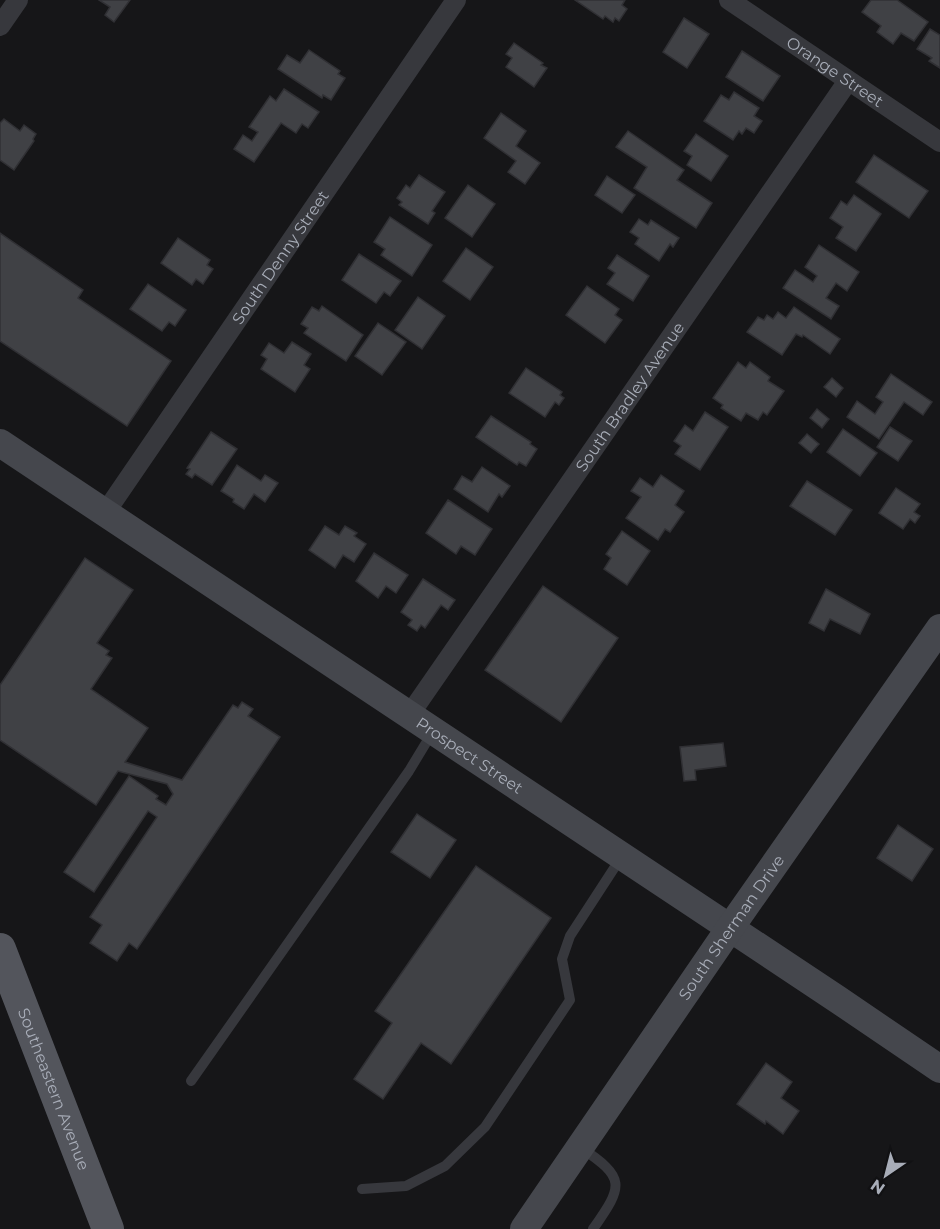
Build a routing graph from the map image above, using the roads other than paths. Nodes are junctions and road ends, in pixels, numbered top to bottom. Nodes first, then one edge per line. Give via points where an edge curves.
1 (18, 0) edge
2 (456, 0) edge
3 (729, 0) edge
4 (0, 26) edge
5 (848, 81) junction
6 (940, 142) edge
7 (0, 443) edge
8 (105, 513) junction
9 (940, 628) edge
10 (410, 714) junction
11 (434, 730) junction
12 (622, 856) junction
13 (730, 928) junction
14 (0, 949) edge
15 (940, 1069) edge
16 (191, 1081) dead end
17 (580, 1147) junction
18 (362, 1189) dead end
19 (108, 1229) edge
20 (524, 1229) edge
21 (594, 1229) edge

1 - 4 street
2 - 8 street, South Denny Street
3 - 5 street, Orange Street
5 - 6 street, Orange Street
5 - 10 street, South Bradley Avenue
7 - 8 main road, Prospect Street
8 - 10 main road, Prospect Street
9 - 13 main road, South Sherman Drive
10 - 11 main road, Prospect Street
11 - 12 main road, Prospect Street
11 - 16 lane
12 - 13 main road, Prospect Street
12 - 18 lane via 570,936 562,959 570,1000 485,1127 445,1166 406,1186
13 - 15 main road, Prospect Street
13 - 17 main road, South Sherman Drive
14 - 19 main road, Southeastern Avenue
17 - 20 main road, South Sherman Drive
17 - 21 lane via 606,1164 614,1176 616,1191

